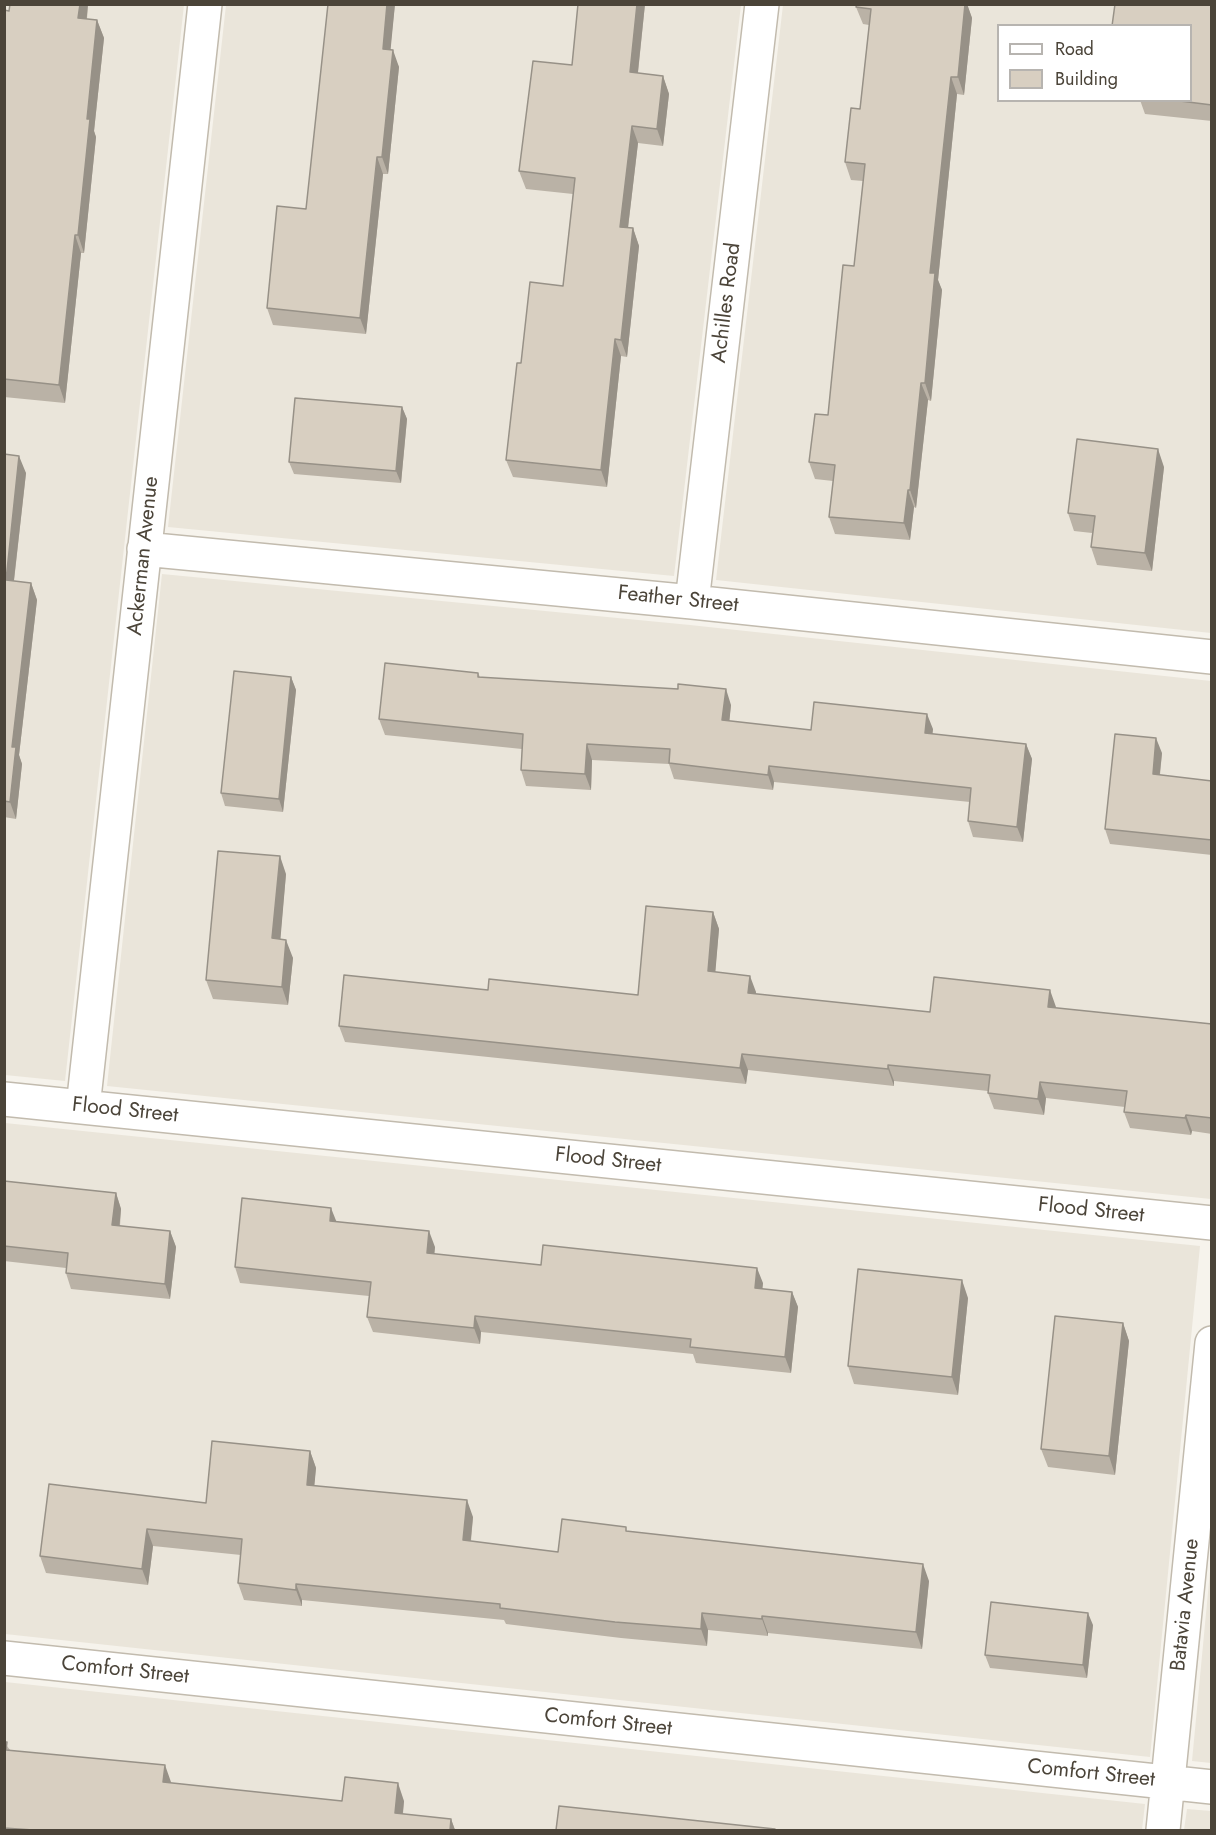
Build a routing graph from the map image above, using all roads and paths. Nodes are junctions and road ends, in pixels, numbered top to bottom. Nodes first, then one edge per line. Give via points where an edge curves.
1 (205, 4) edge
2 (762, 4) edge
3 (144, 549) junction
4 (692, 602) junction
5 (1212, 657) edge
6 (4, 1099) edge
7 (83, 1107) junction
8 (1212, 1223) edge
9 (1212, 1343) edge
10 (4, 1658) edge
11 (1169, 1783) junction
12 (1212, 1787) edge
13 (1164, 1830) edge

1 - 3 street, Ackerman Avenue
2 - 4 street, Achilles Road
3 - 4 street, Feather Street
3 - 7 street, Ackerman Avenue
4 - 5 street, Feather Street
6 - 7 street, Flood Street
7 - 8 street, Flood Street
9 - 11 street, Batavia Avenue
10 - 11 street, Comfort Street
11 - 12 street, Comfort Street
11 - 13 street, Batavia Avenue

